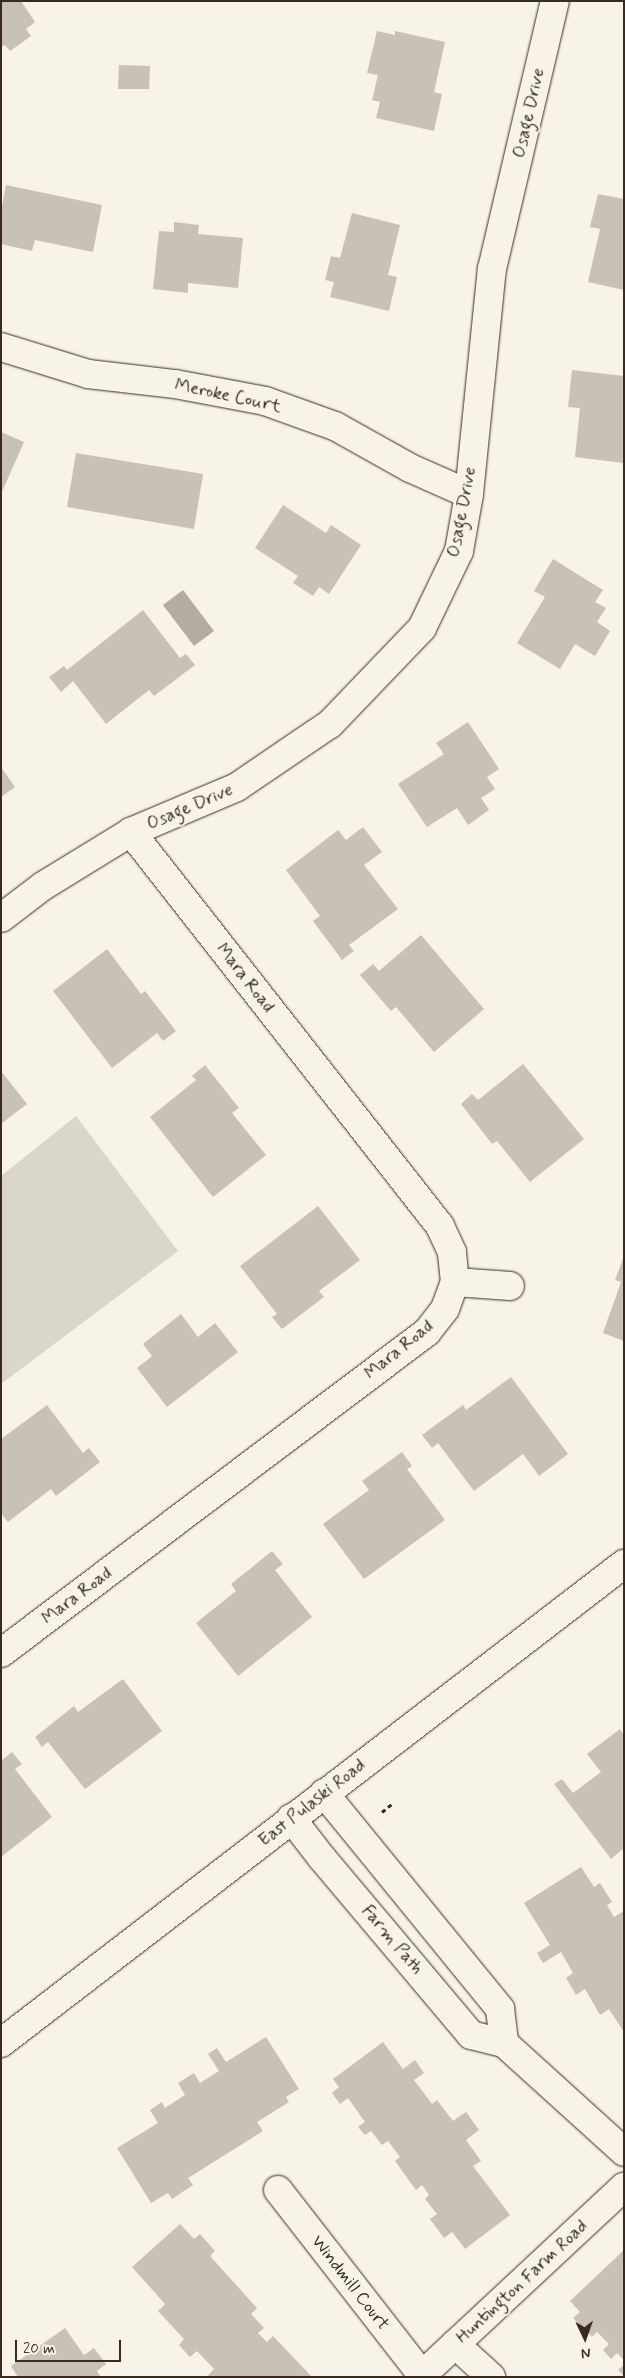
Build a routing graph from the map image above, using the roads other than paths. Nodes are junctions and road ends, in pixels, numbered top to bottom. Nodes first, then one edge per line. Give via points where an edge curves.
1 (555, 1) edge
2 (1, 346) edge
3 (469, 494) junction
4 (131, 832) junction
5 (1, 918) edge
6 (455, 1282) junction
7 (510, 1286) dead end
8 (624, 1564) edge
9 (1, 1653) edge
10 (324, 1793) junction
11 (291, 1818) junction
12 (1, 2042) edge
13 (504, 2043) junction
14 (624, 2152) edge
15 (624, 2187) edge
16 (278, 2190) dead end
17 (455, 2344) junction
18 (421, 2376) edge
19 (491, 2377) edge

1 - 3 street, Osage Drive via 492,269
2 - 3 street, Meroke Court via 88,374 175,384 265,401 335,426 410,468
3 - 4 street, Osage Drive via 459,551 422,628 330,724 237,787
4 - 5 street, Osage Drive via 43,886
4 - 6 street, Mara Road via 440,1226 452,1252
6 - 7 street
6 - 9 street, Mara Road via 445,1309 426,1332
8 - 10 street, East Pulaski Road
10 - 11 street, East Pulaski Road
10 - 13 street via 500,2009
11 - 12 street, East Pulaski Road
11 - 13 street, Farm Path via 471,2035
13 - 14 street, Farm Path
15 - 17 street, Huntington Farm Road
16 - 18 street, Windmill Court
17 - 18 street, Huntington Farm Road
17 - 19 street

